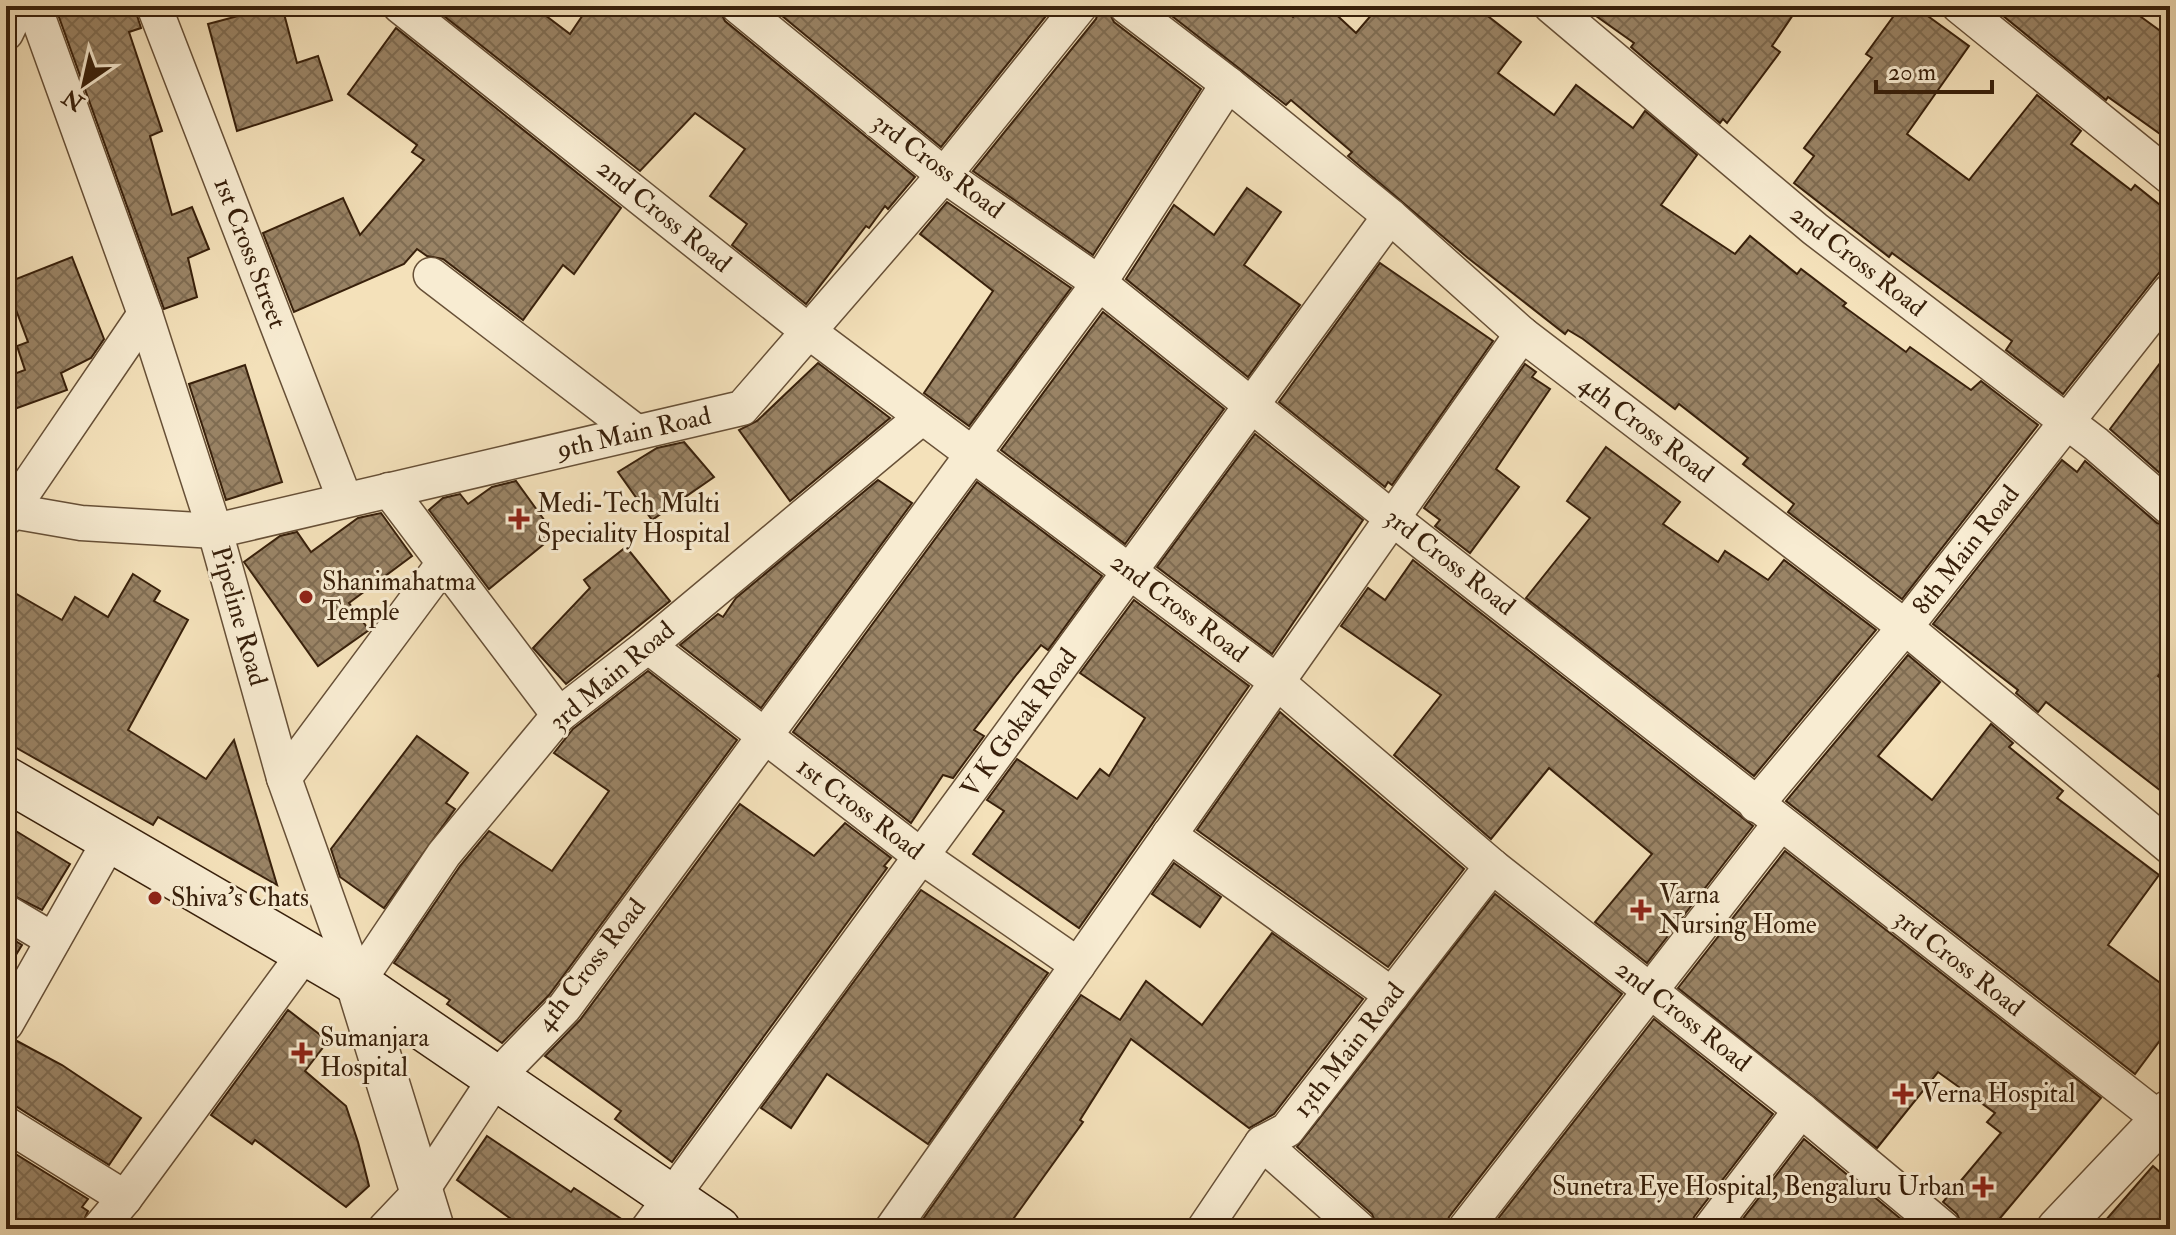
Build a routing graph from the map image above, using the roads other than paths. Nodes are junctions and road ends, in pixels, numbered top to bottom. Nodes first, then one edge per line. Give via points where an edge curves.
1 (19, 6) edge
2 (34, 6) edge
3 (154, 6) edge
4 (400, 6) edge
5 (738, 6) edge
6 (1080, 6) edge
7 (1126, 6) edge
8 (1551, 6) edge
9 (1959, 6) edge
10 (6, 33) edge
11 (1228, 84) junction
12 (944, 175) junction
13 (2170, 177) edge
14 (1390, 216) junction
15 (431, 275) dead end
16 (1099, 283) junction
17 (2170, 291) edge
18 (145, 314) junction
19 (808, 331) junction
20 (1522, 334) junction
21 (1251, 405) junction
22 (921, 418) junction
23 (2065, 423) junction
24 (636, 432) junction
25 (973, 455) junction
26 (389, 490) junction
27 (345, 500) junction
28 (2170, 508) edge
29 (8, 513) edge
30 (1392, 518) junction
31 (215, 531) junction
32 (444, 563) junction
33 (1131, 570) junction
34 (1905, 627) junction
35 (648, 646) junction
36 (1277, 682) junction
37 (559, 715) junction
38 (764, 735) junction
39 (284, 778) junction
40 (6, 779) edge
41 (1768, 815) junction
42 (1169, 835) junction
43 (110, 840) junction
44 (2170, 847) edge
45 (921, 856) junction
46 (1492, 866) junction
47 (6, 912) edge
48 (53, 940) junction
49 (305, 953) junction
50 (1078, 965) junction
51 (357, 983) junction
52 (1648, 989) junction
53 (1392, 995) junction
54 (6, 1024) edge
55 (496, 1078) junction
56 (1801, 1110) junction
57 (2166, 1115) edge
58 (6, 1124) edge
59 (1262, 1143) junction
60 (422, 1190) junction
61 (125, 1198) junction
62 (660, 1213) edge
63 (99, 1229) edge
64 (385, 1229) edge
65 (433, 1229) edge
66 (718, 1229) edge
67 (892, 1229) edge
68 (1204, 1229) edge
69 (1359, 1229) edge
70 (1465, 1229) edge
71 (1710, 1229) edge
72 (1944, 1229) edge
73 (2058, 1229) edge

1 - 10 street
2 - 18 street, Pipeline Road
3 - 27 street, 1st Cross Street
4 - 19 street, 2nd Cross Road
5 - 12 street, 3rd Cross Road
6 - 12 street, 9th Main Road
7 - 11 street, 4th Cross Road
8 - 23 street, 2nd Cross Road via 1815,229
9 - 13 street
11 - 14 street, 4th Cross Road
11 - 16 street, 4th Cross Road
12 - 16 street, 3rd Cross Road
12 - 19 street, 9th Main Road
14 - 20 street, 4th Cross Road
14 - 21 street, V K Gokak Road
15 - 24 street
16 - 21 street, 3rd Cross Road
16 - 25 street, 4th Cross Road
17 - 23 street, 8th Main Road
18 - 29 street, 9th Main Road
18 - 31 street, Pipeline Road
19 - 22 street, 2nd Cross Road
19 - 24 street, 9th Main Road via 742,408
20 - 30 street
20 - 34 street, 4th Cross Road
21 - 30 street, 3rd Cross Road
21 - 33 street, V K Gokak Road
22 - 25 street, 2nd Cross Road
22 - 35 street, 3rd Main Road
23 - 28 street, 2nd Cross Road
23 - 34 street, 8th Main Road
24 - 26 street, 9th Main Road
25 - 33 street, 2nd Cross Road
25 - 38 street, 4th Cross Road
26 - 27 street, 9th Main Road
26 - 32 street
27 - 31 street, 9th Main Road
29 - 31 street, 9th Main Road
30 - 36 street
30 - 41 street, 3rd Cross Road
31 - 39 street, Pipeline Road
32 - 37 street
32 - 39 street
33 - 36 street, 2nd Cross Road
33 - 45 street, V K Gokak Road
34 - 41 street, 8th Main Road
34 - 44 street, 4th Cross Road
35 - 37 street, 3rd Main Road
35 - 38 street, 1st Cross Road
36 - 42 street
36 - 46 street, 2nd Cross Road
37 - 51 street, 3rd Main Road via 444,854
38 - 45 street, 1st Cross Road
38 - 55 street, 4th Cross Road via 564,1008
39 - 51 street, Pipeline Road
40 - 43 main road
41 - 52 street, 8th Main Road
41 - 57 street, 3rd Cross Road
42 - 50 street
42 - 53 street
43 - 48 street
43 - 49 main road
45 - 50 street, 1st Cross Road
45 - 62 street, V K Gokak Road
46 - 52 street, 2nd Cross Road
46 - 53 street, 13th Main Road
47 - 48 street
48 - 54 street
49 - 51 main road
49 - 61 street
50 - 67 street
51 - 55 main road
51 - 60 street, Pipeline Road
52 - 56 street, 2nd Cross Road
52 - 70 street, 8th Main Road
53 - 59 street, 13th Main Road via 1287,1130
55 - 60 street, 4th Cross Road
55 - 62 main road
56 - 71 street
56 - 72 street, 2nd Cross Road
57 - 73 street
58 - 61 street
59 - 68 street, 13th Main Road
59 - 69 street
60 - 64 street, 4th Cross Road
60 - 65 street, Pipeline Road
61 - 63 street
62 - 66 main road

